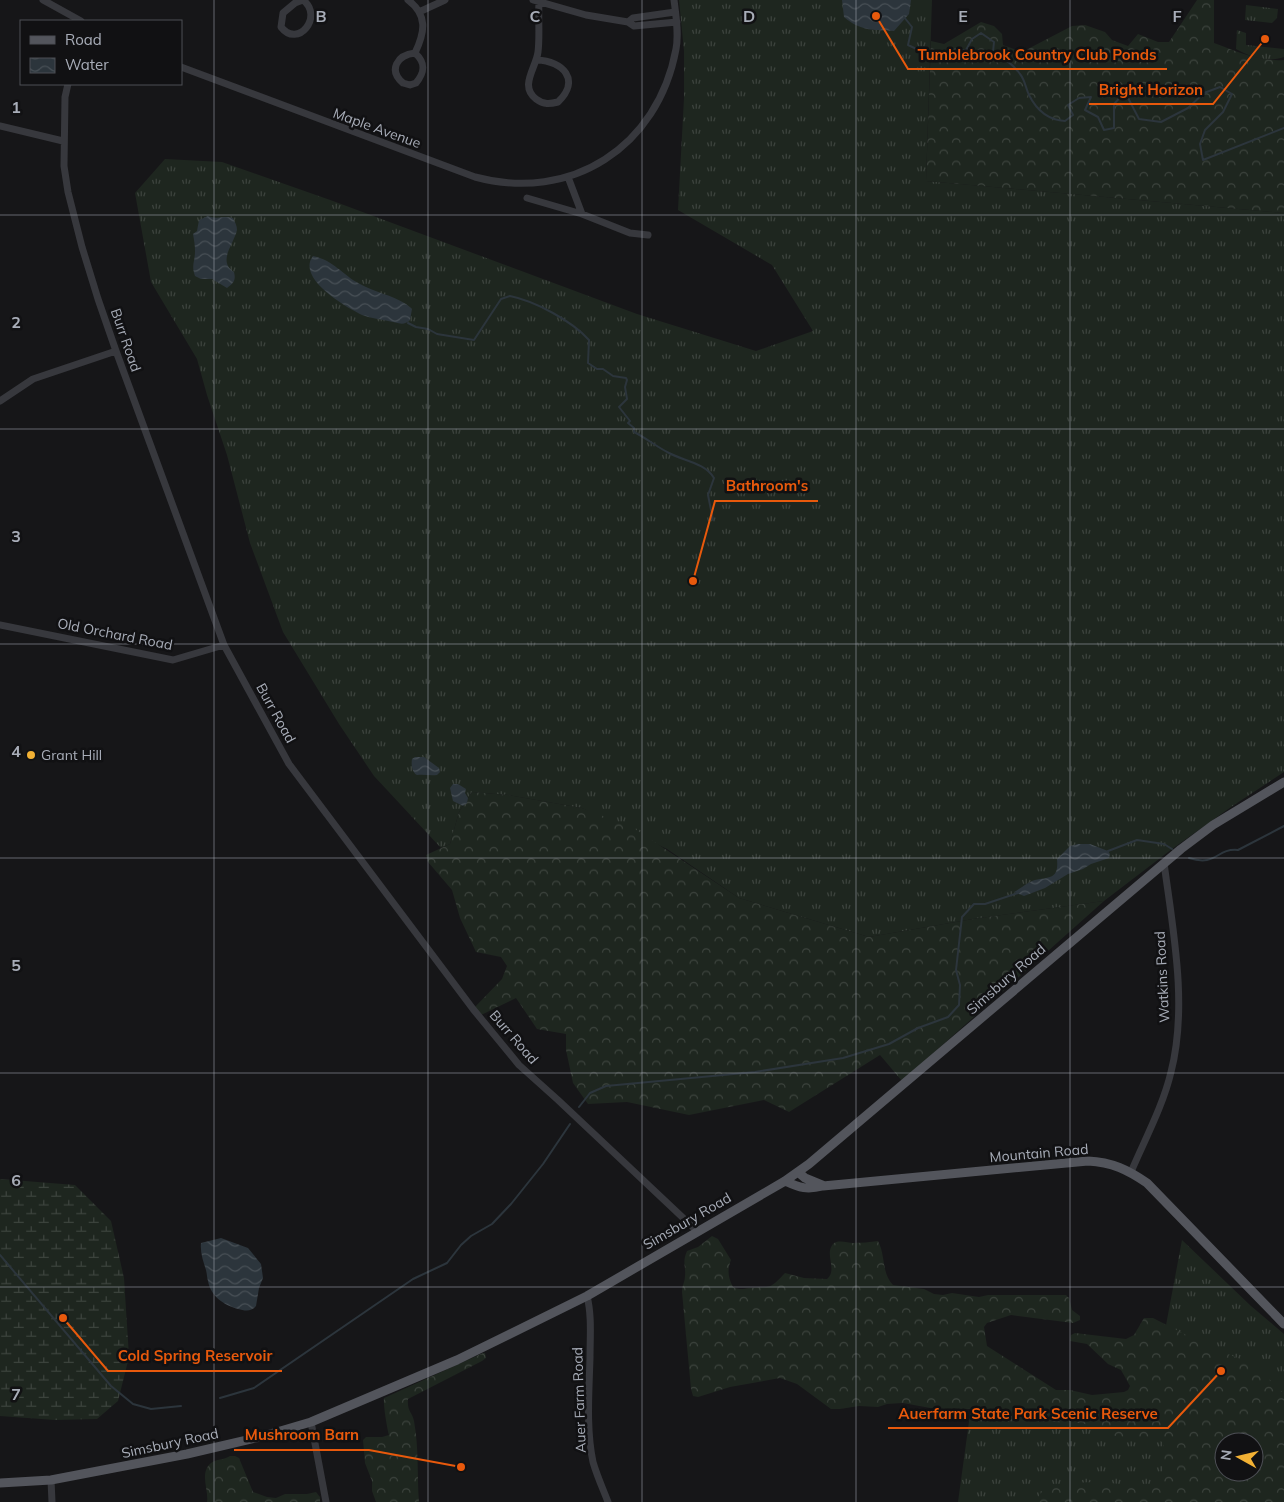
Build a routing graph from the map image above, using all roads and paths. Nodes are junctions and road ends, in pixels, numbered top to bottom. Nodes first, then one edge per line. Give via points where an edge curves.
1 (42, 0) edge
2 (303, 0) edge
3 (408, 0) edge
4 (445, 0) edge
5 (674, 0) edge
6 (536, 1) edge
7 (419, 12) junction
8 (676, 12) junction
9 (79, 20) edge
10 (628, 22) junction
11 (677, 22) junction
12 (415, 53) junction
13 (537, 60) junction
14 (182, 68) edge
15 (68, 85) edge
16 (0, 126) edge
17 (64, 141) junction
18 (568, 177) junction
19 (527, 198) dead end
20 (582, 214) junction
21 (648, 235) dead end
22 (116, 351) junction
23 (0, 402) edge
24 (0, 625) edge
25 (224, 645) junction
26 (1284, 782) edge
27 (1164, 863) junction
28 (798, 1172) junction
29 (1132, 1172) junction
30 (786, 1181) junction
31 (823, 1186) junction
32 (697, 1231) junction
33 (587, 1296) junction
34 (1284, 1324) edge
35 (311, 1422) junction
36 (52, 1480) junction
37 (0, 1483) edge
38 (52, 1502) edge
39 (326, 1502) edge
40 (608, 1502) edge

1 - 9 street
2 - 2 street via 283,13 281,27 284,31 299,33 310,24 311,12
3 - 7 street
4 - 7 street
5 - 8 street, Maple Avenue
6 - 10 street via 586,15
6 - 13 street
7 - 12 street via 423,30
8 - 10 street via 633,18
8 - 11 street, Maple Avenue
10 - 11 street via 634,26
11 - 18 street, Maple Avenue via 676,48 658,104 630,140 600,163
12 - 12 street via 424,67 416,83 410,85 403,83 395,67 403,57
13 - 13 street via 528,81 530,90 534,98 543,103 558,102 568,88 566,71 550,62
14 - 18 street, Maple Avenue via 496,183 540,183
15 - 17 street, Burr Road
16 - 17 street
17 - 22 street, Burr Road via 68,192
18 - 20 street
19 - 20 street
20 - 21 street via 630,233
22 - 23 street via 33,379
22 - 25 street, Burr Road
24 - 25 street, Old Orchard Road via 173,660
25 - 32 street, Burr Road via 289,764 497,1039 519,1065
26 - 27 main road, Simsbury Road via 1213,826
27 - 28 main road, Simsbury Road
27 - 29 street, Watkins Road via 1178,981 1178,1028 1170,1077
28 - 30 main road, Simsbury Road
28 - 31 main road
29 - 31 main road, Mountain Road via 1108,1163 1088,1162
29 - 34 main road, Mountain Road via 1158,1193
30 - 31 main road, Mountain Road via 811,1189
30 - 32 main road, Simsbury Road
32 - 33 main road, Simsbury Road
33 - 35 main road, Simsbury Road via 457,1360
33 - 40 street, Auer Farm Road via 591,1442 598,1480
35 - 36 main road, Simsbury Road via 187,1454
35 - 39 street
36 - 37 main road, Simsbury Road
36 - 38 street

